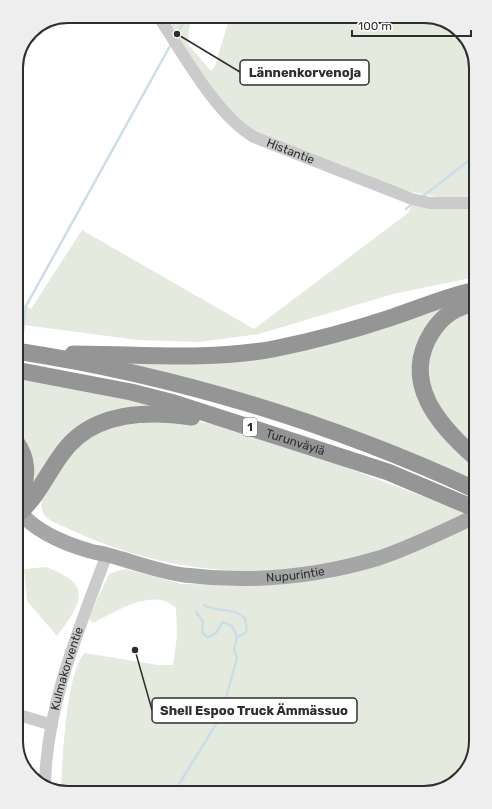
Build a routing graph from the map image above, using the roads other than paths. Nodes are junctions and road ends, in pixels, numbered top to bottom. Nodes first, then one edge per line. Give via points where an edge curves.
1 (163, 23) edge
2 (469, 203) edge
3 (469, 292) edge
4 (469, 304) edge
5 (23, 352) edge
6 (35, 354) junction
7 (23, 371) edge
8 (225, 419) junction
9 (469, 451) edge
10 (23, 455) edge
11 (469, 487) edge
12 (23, 494) edge
13 (469, 506) edge
14 (23, 507) edge
15 (23, 516) edge
16 (469, 519) edge
17 (107, 554) junction
18 (23, 716) edge
19 (52, 725) junction
20 (46, 780) edge

1 - 2 street, Histantie via 226,114 254,137 412,199 430,203
3 - 6 highway via 337,334 272,349 214,355 146,357
4 - 9 highway via 448,314 435,327 427,340 420,364 420,376 428,402 438,419
5 - 6 highway, Turunväylä / 1
6 - 11 highway, Turunväylä / 1 via 135,374 233,399 395,455
7 - 8 highway, Turunväylä / 1 via 131,392
8 - 13 highway, Turunväylä / 1 via 388,472
8 - 14 highway via 153,413 110,419 78,436 62,453 32,500
10 - 12 highway via 26,470
15 - 17 main road, Nupurintie via 50,534 90,551
16 - 17 main road, Nupurintie via 380,557 310,574 222,578 184,575 146,567
17 - 19 street, Kulmakorventie via 69,661
18 - 19 street
19 - 20 street, Kulmakorventie

